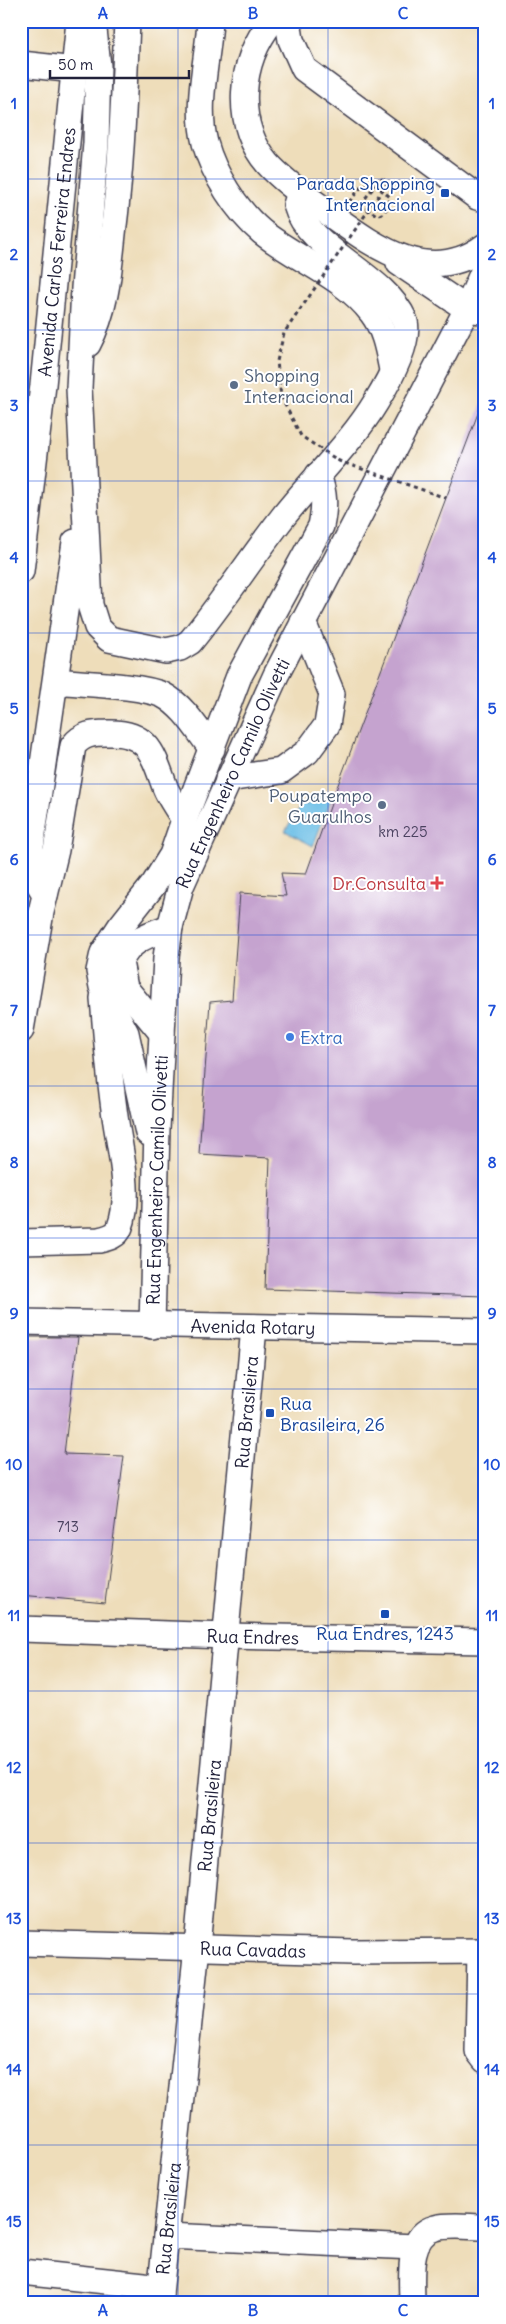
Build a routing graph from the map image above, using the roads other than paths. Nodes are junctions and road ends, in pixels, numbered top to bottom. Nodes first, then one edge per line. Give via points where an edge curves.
1 (79, 21) edge
2 (93, 21) edge
3 (127, 21) edge
4 (210, 21) edge
5 (272, 21) edge
6 (288, 21) edge
7 (21, 64) edge
8 (75, 70) junction
9 (300, 192) junction
10 (485, 199) edge
11 (372, 245) junction
12 (485, 246) edge
13 (485, 267) edge
14 (476, 310) edge
15 (80, 359) junction
16 (392, 370) junction
17 (32, 384) edge
18 (84, 473) junction
19 (318, 475) junction
20 (21, 571) edge
21 (303, 622) junction
22 (56, 681) junction
23 (212, 749) junction
24 (228, 778) junction
25 (184, 820) junction
26 (45, 894) junction
27 (170, 927) junction
28 (38, 930) junction
29 (21, 978) edge
30 (102, 988) junction
31 (21, 1030) edge
32 (162, 1033) junction
33 (157, 1177) junction
34 (21, 1242) edge
35 (21, 1322) edge
36 (152, 1326) junction
37 (254, 1327) junction
38 (485, 1331) edge
39 (21, 1628) edge
40 (226, 1636) junction
41 (485, 1641) edge
42 (21, 1943) edge
43 (197, 1948) junction
44 (482, 1951) edge
45 (485, 2060) edge
46 (485, 2227) edge
47 (166, 2236) junction
48 (415, 2247) junction
49 (21, 2272) edge
50 (160, 2298) edge
51 (412, 2303) edge

1 - 8 street, Avenida Carlos Ferreira Endres
2 - 15 street via 98,66 97,124
3 - 15 street via 122,150 109,281 91,338
4 - 16 street via 202,102 205,142 215,169 235,201 262,231 345,286 373,314 383,333
5 - 9 street via 250,57 244,105 255,146 269,165
6 - 10 street via 291,40 304,70 477,198
7 - 8 street
8 - 17 street, Avenida Carlos Ferreira Endres
9 - 11 street
9 - 16 street via 296,205 306,227 358,270 400,311 406,332 402,351
11 - 12 street via 412,260 441,264 469,257
11 - 14 street
13 - 14 street, Rua Engenheiro Camilo Olivetti
14 - 21 street, Rua Engenheiro Camilo Olivetti
15 - 18 street
16 - 19 street via 376,402
17 - 20 street, Avenida Carlos Ferreira Endres
18 - 19 street via 92,618 109,639 166,651 190,642
18 - 22 street
19 - 23 street via 324,492 321,526 239,676
21 - 24 street, Rua Engenheiro Camilo Olivetti
21 - 24 street via 332,694 327,725 307,752 281,771
22 - 23 street via 146,690 163,696 189,719
22 - 26 street via 31,847 38,881
23 - 25 street
24 - 27 street, Rua Engenheiro Camilo Olivetti via 181,886
25 - 26 street via 165,789 149,747 135,736 121,732 93,733 79,738 70,757 60,830
25 - 30 street via 172,854 154,884 103,953 99,971
26 - 28 street
27 - 32 street, Rua Engenheiro Camilo Olivetti
27 - 32 street via 131,944 120,962 124,988
28 - 29 street via 26,956
28 - 31 street
30 - 33 street via 126,1033
30 - 34 street via 121,1149 124,1209 120,1228 110,1238 55,1243
32 - 33 street, Rua Engenheiro Camilo Olivetti
33 - 36 street, Rua Engenheiro Camilo Olivetti
35 - 36 street, Avenida Rotary
36 - 37 street, Avenida Rotary
37 - 38 street, Avenida Rotary
37 - 40 street, Rua Brasileira
39 - 40 street, Rua Endres
40 - 41 street, Rua Endres
40 - 43 street, Rua Brasileira
42 - 43 street, Rua Cavadas
43 - 44 street, Rua Cavadas
43 - 47 street, Rua Brasileira
44 - 45 street via 478,2051
46 - 48 street via 425,2231
47 - 48 street
47 - 50 street, Rua Brasileira
48 - 51 street
49 - 50 street via 144,2285

